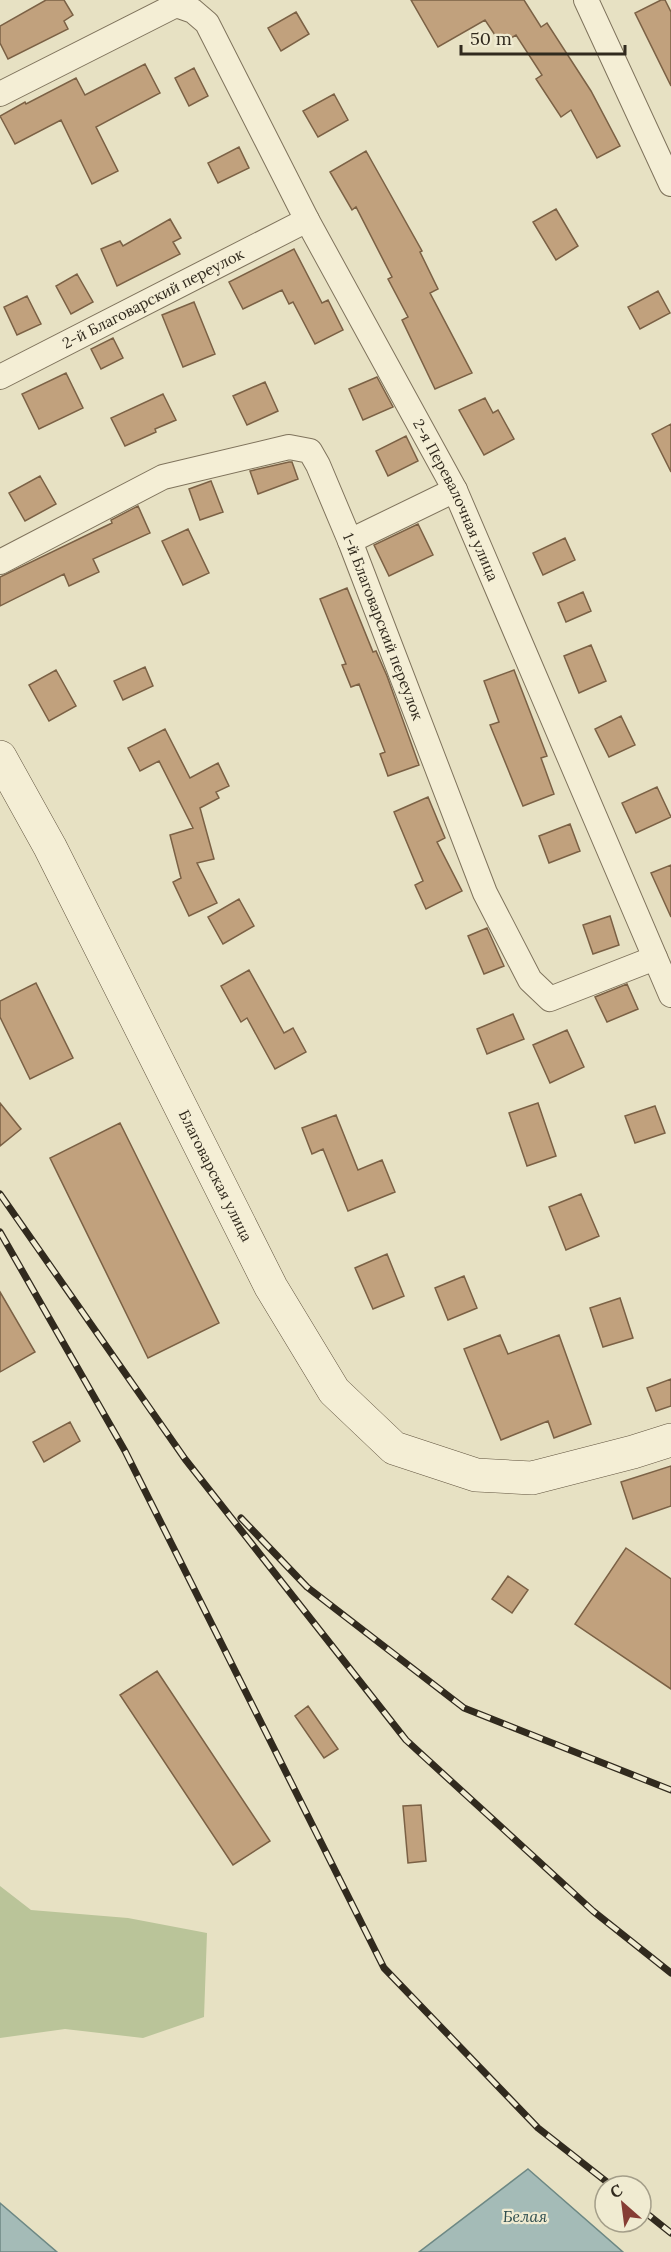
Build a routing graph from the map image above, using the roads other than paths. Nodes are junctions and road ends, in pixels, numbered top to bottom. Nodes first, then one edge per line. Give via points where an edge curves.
1 (586, 0) edge
2 (179, 3) edge
3 (0, 94) edge
4 (671, 184) edge
5 (307, 220) junction
6 (0, 377) edge
7 (455, 490) junction
8 (350, 541) junction
9 (0, 562) edge
10 (0, 757) edge
11 (655, 958) junction
12 (671, 995) edge
13 (671, 1440) edge

1 - 4 street
2 - 3 street
2 - 5 street, 2-я Перевалочная улица via 207,23
5 - 6 street, 2-й Благоварский переулок
5 - 7 street, 2-я Перевалочная улица
7 - 8 street
7 - 11 street, 2-я Перевалочная улица
8 - 9 street, 1-й Благоварский переулок via 310,451 288,447 163,477
8 - 11 street, 1-й Благоварский переулок via 485,893 530,980 550,999
10 - 13 street, Благоварская улица via 50,847 271,1287 334,1391 394,1448 476,1475 532,1478
11 - 12 street, 2-я Перевалочная улица

